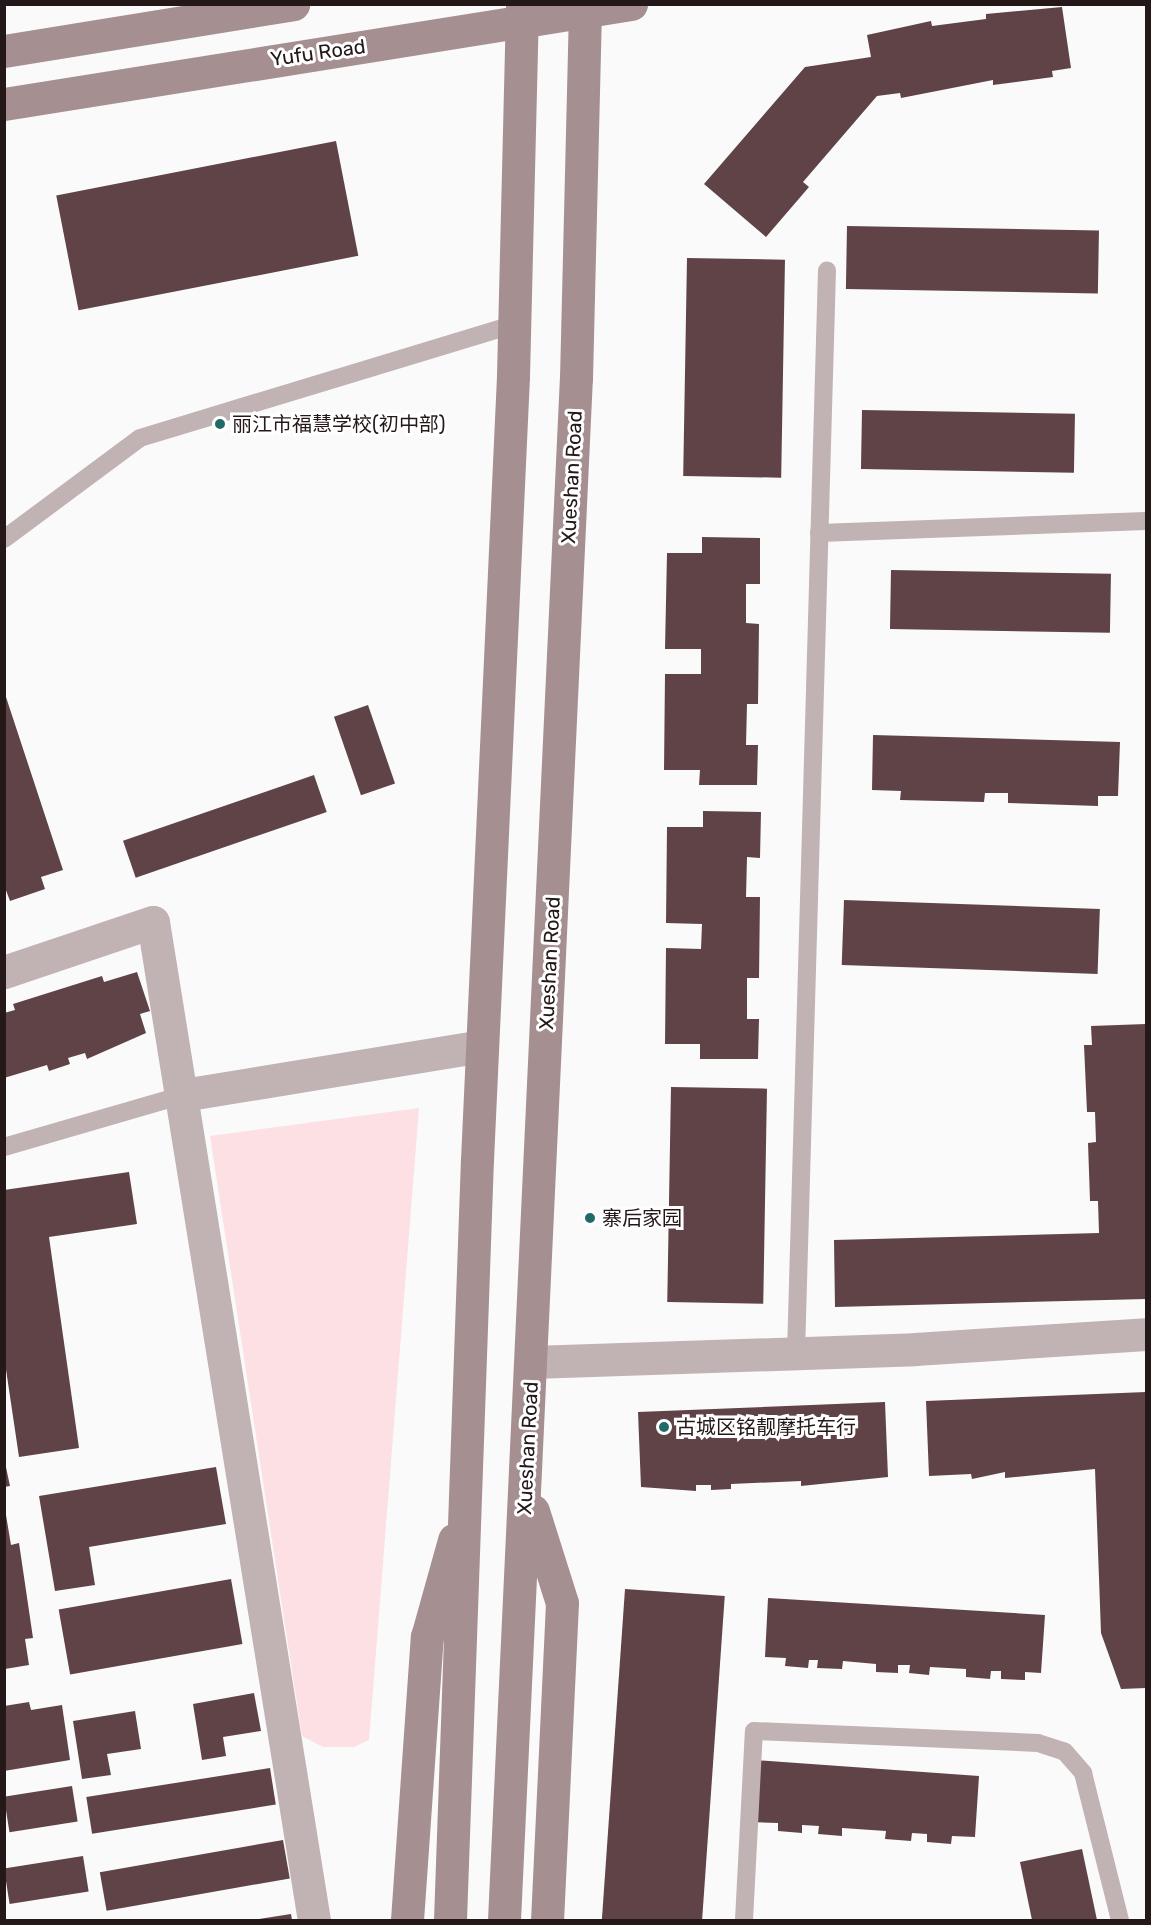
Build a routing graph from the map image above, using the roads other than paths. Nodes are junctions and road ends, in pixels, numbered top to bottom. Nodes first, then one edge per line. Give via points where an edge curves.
1 (294, 4) edge
2 (631, 4) edge
3 (585, 8) edge
4 (522, 13) edge
5 (4, 51) edge
6 (4, 104) edge
7 (827, 270) dead end
8 (515, 324) junction
9 (1146, 520) edge
10 (819, 533) junction
11 (4, 539) edge
12 (4, 972) edge
13 (483, 1046) junction
14 (183, 1095) junction
15 (4, 1147) edge
16 (1146, 1334) edge
17 (796, 1353) junction
18 (532, 1362) junction
19 (526, 1489) junction
20 (467, 1492) junction
21 (314, 1920) edge
22 (407, 1920) edge
23 (450, 1920) edge
24 (504, 1920) edge
25 (547, 1920) edge
26 (744, 1920) edge
27 (1120, 1920) edge

1 - 5 main road
2 - 3 main road, Yufu Road
3 - 4 main road, Yufu Road
3 - 18 main road, Xueshan Road via 576,378
4 - 6 main road, Yufu Road
4 - 8 main road
7 - 10 lane
8 - 11 lane via 140,438
8 - 13 main road
9 - 10 lane
10 - 17 lane
12 - 14 street via 153,922
13 - 14 street
13 - 20 main road
14 - 15 lane
14 - 21 street
16 - 17 street
17 - 18 street
18 - 19 main road, Xueshan Road
19 - 24 main road, Xueshan Road
19 - 25 main road via 562,1603
20 - 22 main road via 427,1637
20 - 23 main road
26 - 27 lane via 754,1731 1038,1743 1065,1752 1083,1773

